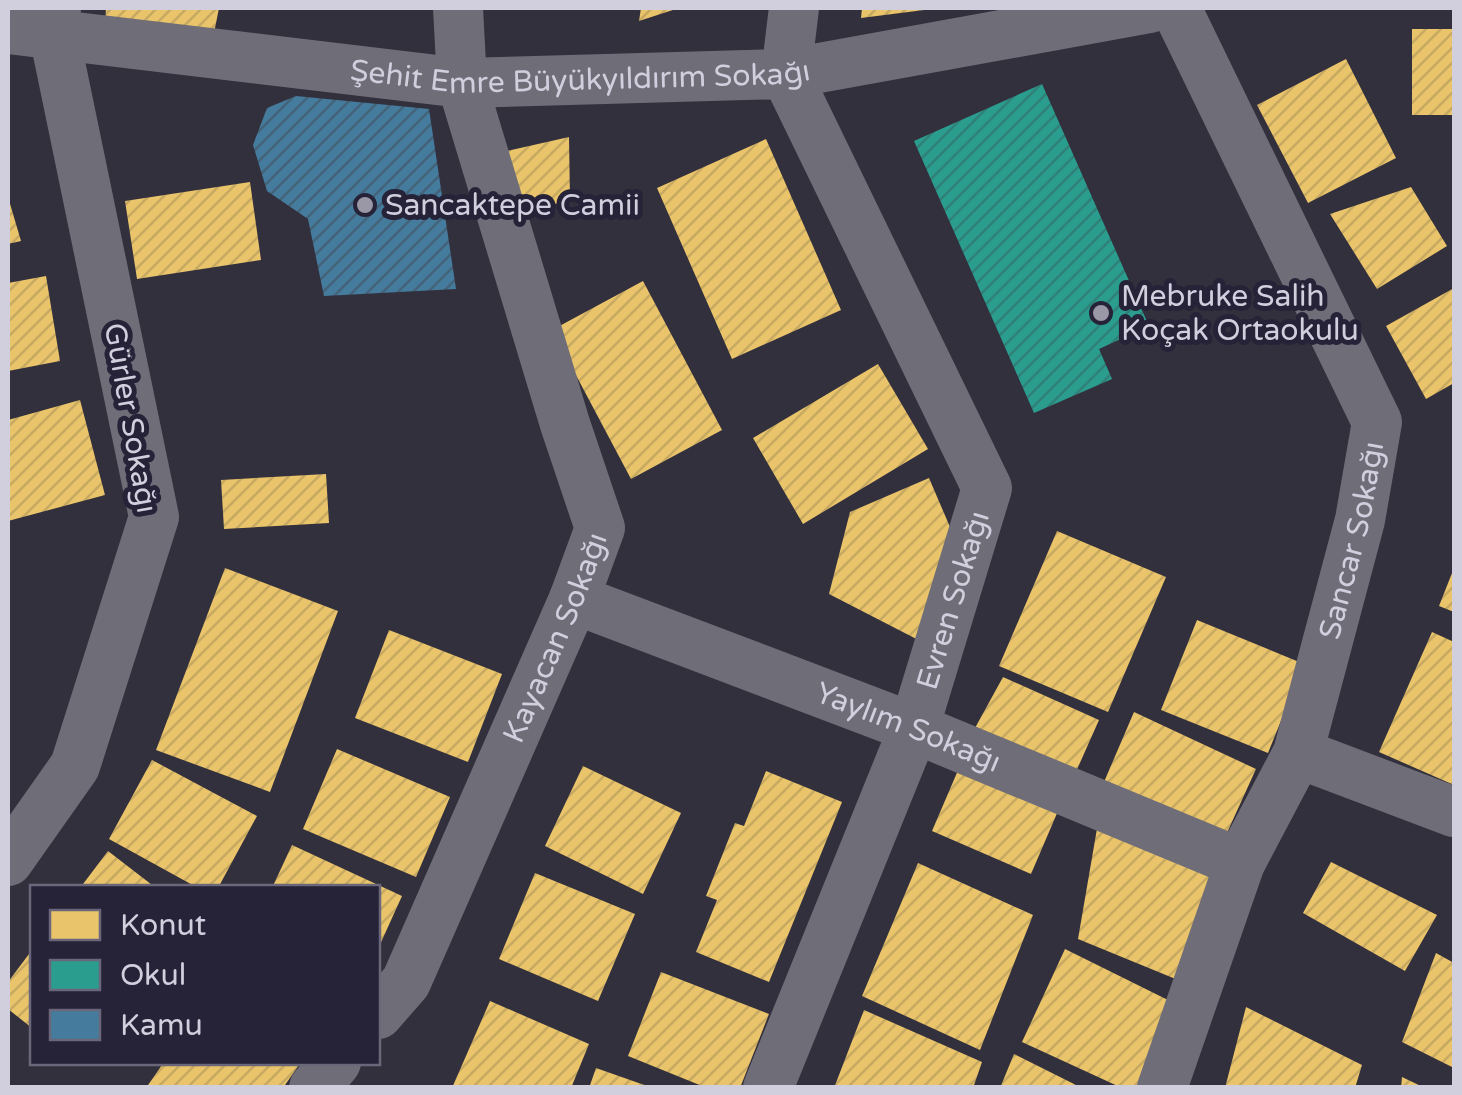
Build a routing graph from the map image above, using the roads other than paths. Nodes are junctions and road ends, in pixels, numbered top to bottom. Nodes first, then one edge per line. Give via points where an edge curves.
1 (458, 8) edge
2 (794, 8) edge
3 (1150, 8) edge
4 (1176, 8) edge
5 (39, 24) edge
6 (786, 74) junction
7 (462, 84) junction
8 (574, 599) junction
9 (914, 728) junction
10 (1298, 753) junction
11 (1454, 812) edge
12 (8, 861) edge
13 (1240, 864) junction
14 (380, 1012) edge
15 (333, 1065) edge
16 (314, 1088) edge
17 (768, 1088) edge
18 (1162, 1088) edge

1 - 7 street, Kayacan Sokağı
2 - 6 street
3 - 6 street, Şehit Emre Büyükyıldırım Sokağı
4 - 10 street, Sancar Sokağı via 1377,422 1360,520
5 - 7 street, Şehit Emre Büyükyıldırım Sokağı
5 - 12 street, Gürler Sokağı via 154,517 75,766
6 - 7 street, Şehit Emre Büyükyıldırım Sokağı
6 - 9 street, Evren Sokağı via 987,488
7 - 8 street, Kayacan Sokağı via 600,528
8 - 9 street, Yaylım Sokağı
8 - 14 street, Kayacan Sokağı via 406,982
9 - 13 street, Yaylım Sokağı
9 - 17 street, Evren Sokağı
10 - 11 street
10 - 13 street, Sancar Sokağı
13 - 18 street, Sancar Sokağı
15 - 16 street

